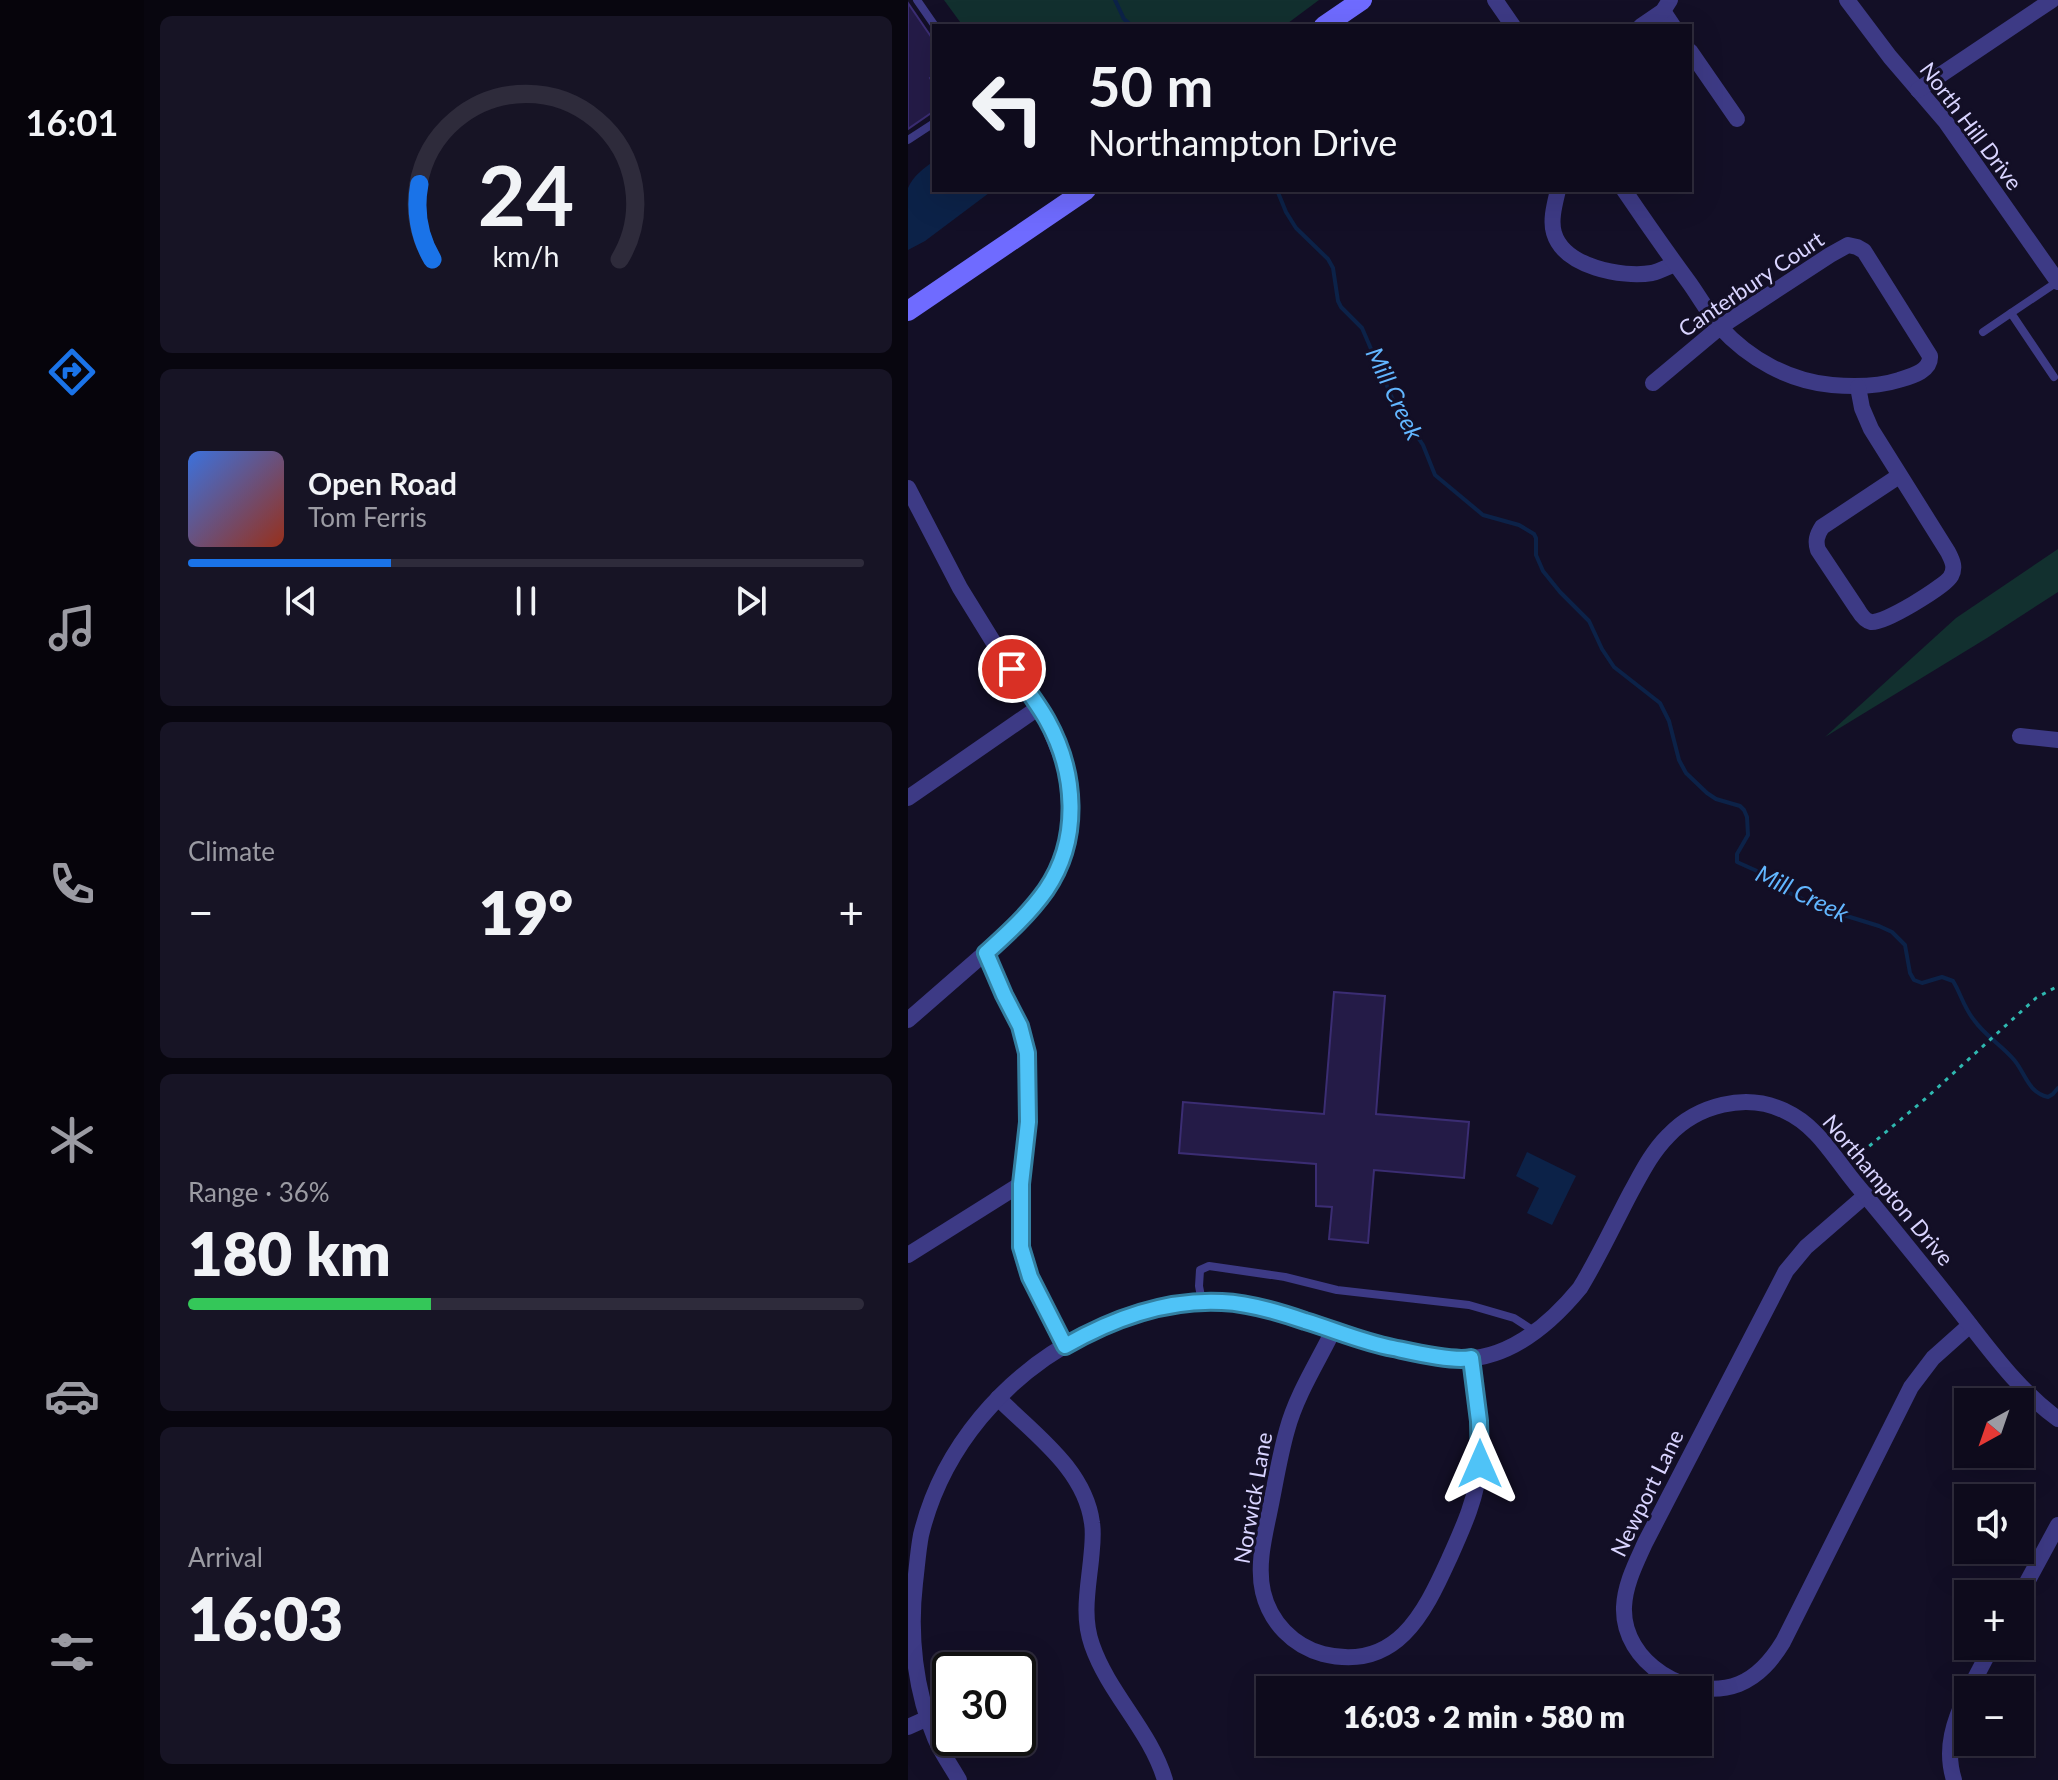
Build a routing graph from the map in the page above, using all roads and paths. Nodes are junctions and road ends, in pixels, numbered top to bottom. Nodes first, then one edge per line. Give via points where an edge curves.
1 (917, 0) edge
2 (1362, 0) edge
3 (1495, 0) edge
4 (1847, 0) edge
5 (2052, 0) edge
6 (1666, 6) edge
7 (934, 24) edge
8 (1327, 24) edge
9 (1512, 24) edge
10 (1644, 24) edge
11 (1692, 54) edge
12 (1918, 90) junction
13 (1737, 119) dead end
14 (932, 124) edge
15 (908, 140) edge
16 (1083, 192) edge
17 (1558, 192) edge
18 (1625, 192) edge
19 (1675, 264) junction
20 (2058, 282) edge
21 (908, 311) edge
22 (2011, 313) junction
23 (1720, 327) junction
24 (1983, 332) dead end
25 (2054, 377) dead end
26 (1653, 383) dead end
27 (1858, 387) junction
28 (1899, 476) junction
29 (908, 488) edge
30 (1038, 708) junction
31 (2020, 736) dead end
32 (2058, 740) edge
33 (908, 798) edge
34 (986, 953) junction
35 (2058, 986) edge
36 (908, 1020) edge
37 (1843, 1168) junction
38 (1021, 1184) junction
39 (1866, 1195) junction
40 (908, 1255) edge
41 (1202, 1302) junction
42 (1970, 1325) junction
43 (1333, 1331) junction
44 (1535, 1332) junction
45 (1065, 1346) junction
46 (1471, 1358) junction
47 (998, 1398) junction
48 (2058, 1419) edge
49 (2058, 1525) edge
50 (2028, 1580) edge
51 (928, 1718) junction
52 (1954, 1722) edge
53 (908, 1727) edge
54 (959, 1780) edge
55 (1165, 1780) edge
56 (1954, 1780) edge

1 - 7 lane
2 - 8 main road
3 - 9 street
4 - 12 street, North Hill Drive
5 - 12 street
6 - 10 street
11 - 13 street
12 - 20 street, North Hill Drive
14 - 15 lane
16 - 21 main road
17 - 19 street via 1554,233 1576,259 1622,273 1649,273
18 - 19 street
19 - 23 street
20 - 22 lane
22 - 24 lane
22 - 25 lane
23 - 26 street, Canterbury Court
23 - 27 street via 1789,376
23 - 27 street, Canterbury Court via 1839,249 1857,247 1931,363 1898,381
27 - 28 street via 1866,419
28 - 28 street via 1948,552 1953,574 1939,588 1870,622 1818,550 1817,535
29 - 30 street via 960,588
30 - 33 street
30 - 34 street via 1067,771 1070,830 1048,887
31 - 32 street
34 - 36 street
34 - 38 street via 1027,1053 1028,1122
35 - 37 path via 2036,998
37 - 39 street, Northampton Drive
37 - 44 street, Northampton Drive via 1820,1136 1785,1111 1744,1102 1703,1111 1668,1135 1654,1152 1580,1288
38 - 40 street
38 - 45 street via 1025,1262
39 - 42 street, Northampton Drive
39 - 42 street, Newport Lane via 1786,1271 1645,1543 1630,1576 1624,1610 1632,1642 1651,1667 1679,1683 1712,1689 1742,1683 1767,1665 1911,1387 1933,1358
41 - 43 street, Northampton Drive via 1245,1305
41 - 44 lane via 1200,1270 1209,1266 1337,1290 1469,1305 1514,1318
41 - 45 street, Northampton Drive via 1139,1313
42 - 48 street, Northampton Drive via 2014,1379
43 - 46 street, Northampton Drive via 1368,1343
43 - 46 street, Norwick Lane via 1287,1430 1261,1575 1267,1603 1282,1629 1305,1648 1333,1656 1363,1655 1402,1637 1421,1616 1441,1578 1470,1508 1480,1464
44 - 46 street, Northampton Drive via 1501,1351
45 - 47 street, Northampton Drive
47 - 51 street, Northampton Drive via 952,1460 921,1535 913,1629
47 - 55 street via 1060,1458 1081,1488 1093,1525 1086,1607 1089,1635
49 - 50 street
51 - 53 street
51 - 54 street, Northampton Drive
52 - 56 street via 1949,1753

